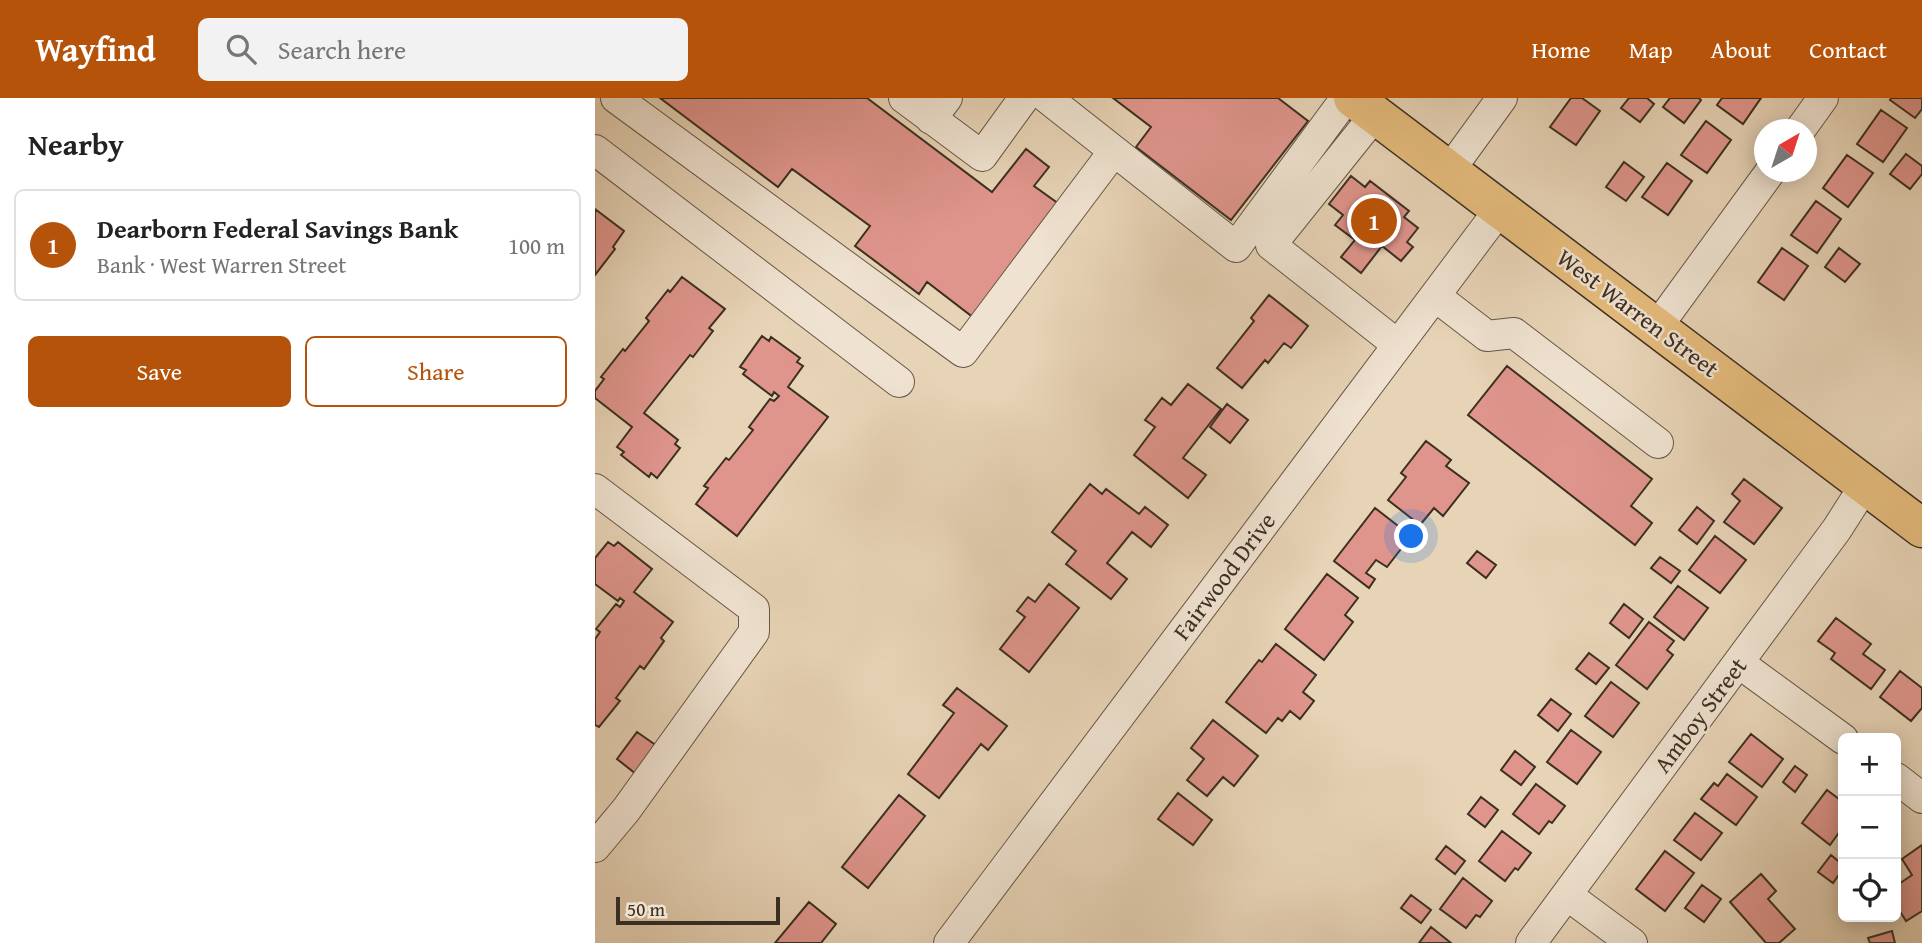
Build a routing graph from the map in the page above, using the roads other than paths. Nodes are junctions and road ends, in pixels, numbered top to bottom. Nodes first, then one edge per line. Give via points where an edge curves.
1 (616, 98) edge
2 (904, 98) edge
3 (1024, 98) edge
4 (1047, 98) edge
5 (1502, 98) edge
6 (1823, 98) edge
7 (1358, 104) edge
8 (939, 108) edge
9 (1808, 119) edge
10 (595, 150) edge
11 (1114, 151) junction
12 (1449, 171) junction
13 (1763, 182) edge
14 (1500, 209) junction
15 (1435, 296) junction
16 (1657, 327) junction
17 (1398, 345) junction
18 (899, 382) dead end
19 (1658, 443) dead end
20 (1865, 485) junction
21 (595, 489) edge
22 (1922, 528) edge
23 (1739, 663) junction
24 (1838, 735) edge
25 (1901, 782) edge
26 (1922, 798) edge
27 (595, 847) edge
28 (1567, 895) junction
29 (949, 943) edge
30 (1531, 943) edge
31 (1632, 943) edge

1 - 11 street via 963,352
2 - 8 street
3 - 8 street via 982,156
4 - 11 street
5 - 12 street
6 - 9 street
7 - 11 street via 1236,247
7 - 12 main road, West Warren Street
7 - 17 street via 1271,244
10 - 18 street
12 - 14 main road, West Warren Street
13 - 16 street
14 - 15 street, Fairwood Drive
14 - 16 main road, West Warren Street
15 - 17 street, Fairwood Drive
15 - 19 street via 1487,336 1514,333
16 - 20 main road, West Warren Street
17 - 29 street, Fairwood Drive
20 - 22 main road, West Warren Street
20 - 23 street, Amboy Street
21 - 27 street via 754,610 754,632 627,810
23 - 24 street
23 - 28 street, Amboy Street
25 - 26 street
28 - 30 street, Amboy Street
28 - 31 street

